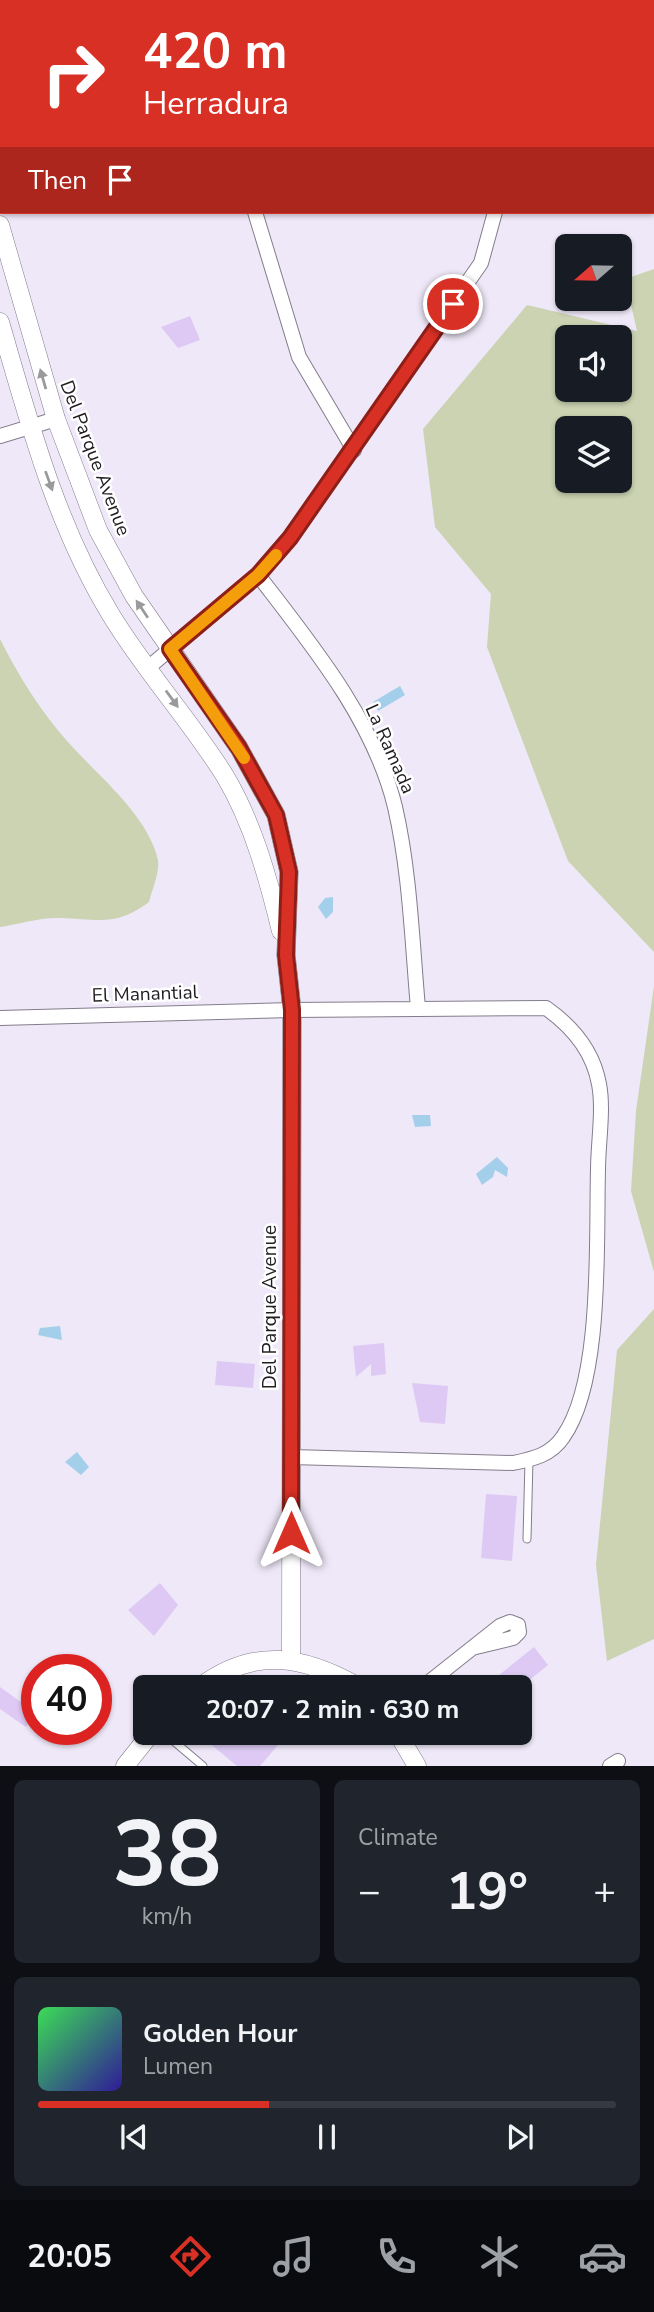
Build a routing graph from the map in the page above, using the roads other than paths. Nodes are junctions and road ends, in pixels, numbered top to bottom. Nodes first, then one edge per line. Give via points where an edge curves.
1 (257, 214) edge
2 (494, 214) edge
3 (0, 225) edge
4 (0, 322) edge
5 (56, 419) junction
6 (31, 427) junction
7 (0, 436) edge
8 (354, 450) junction
9 (258, 575) junction
10 (170, 649) junction
11 (149, 667) junction
12 (286, 955) junction
13 (418, 1008) junction
14 (292, 1010) junction
15 (0, 1018) edge
16 (291, 1457) junction
17 (529, 1460) junction
18 (527, 1539) dead end
19 (476, 1647) dead end
20 (291, 1660) junction
21 (216, 1675) edge
22 (338, 1675) edge
23 (439, 1675) edge
24 (142, 1745) edge
25 (178, 1745) edge
26 (405, 1745) edge
27 (125, 1766) edge
28 (203, 1766) edge
29 (418, 1766) edge

1 - 8 street via 299,357
2 - 8 street via 481,263
5 -> 3 street, Del Parque Avenue
4 - 6 street, Del Parque Avenue
5 - 6 street
10 -> 5 street, Del Parque Avenue via 108,552
6 - 7 street
6 -> 11 street, Del Parque Avenue via 84,566 112,617
8 - 9 street
9 - 10 street
9 - 13 street, La Ramada via 319,654 380,765 403,849
10 - 11 street
10 - 12 street, Del Parque Avenue via 239,748 276,815 289,872
11 -> 12 street, Del Parque Avenue via 226,778 243,813 270,885
12 - 14 street, Del Parque Avenue
13 - 14 street, El Manantial
13 - 17 street, El Manantial via 546,1008 568,1023 587,1048 600,1085 596,1297 580,1405 562,1439 541,1457
14 - 15 street, El Manantial
14 - 16 street, Del Parque Avenue
16 - 17 street
16 - 20 street, Del Parque Avenue
17 - 18 lane
19 - 23 street
20 - 21 street via 250,1662
20 - 22 street
24 - 27 street
25 - 28 lane
26 - 29 street

